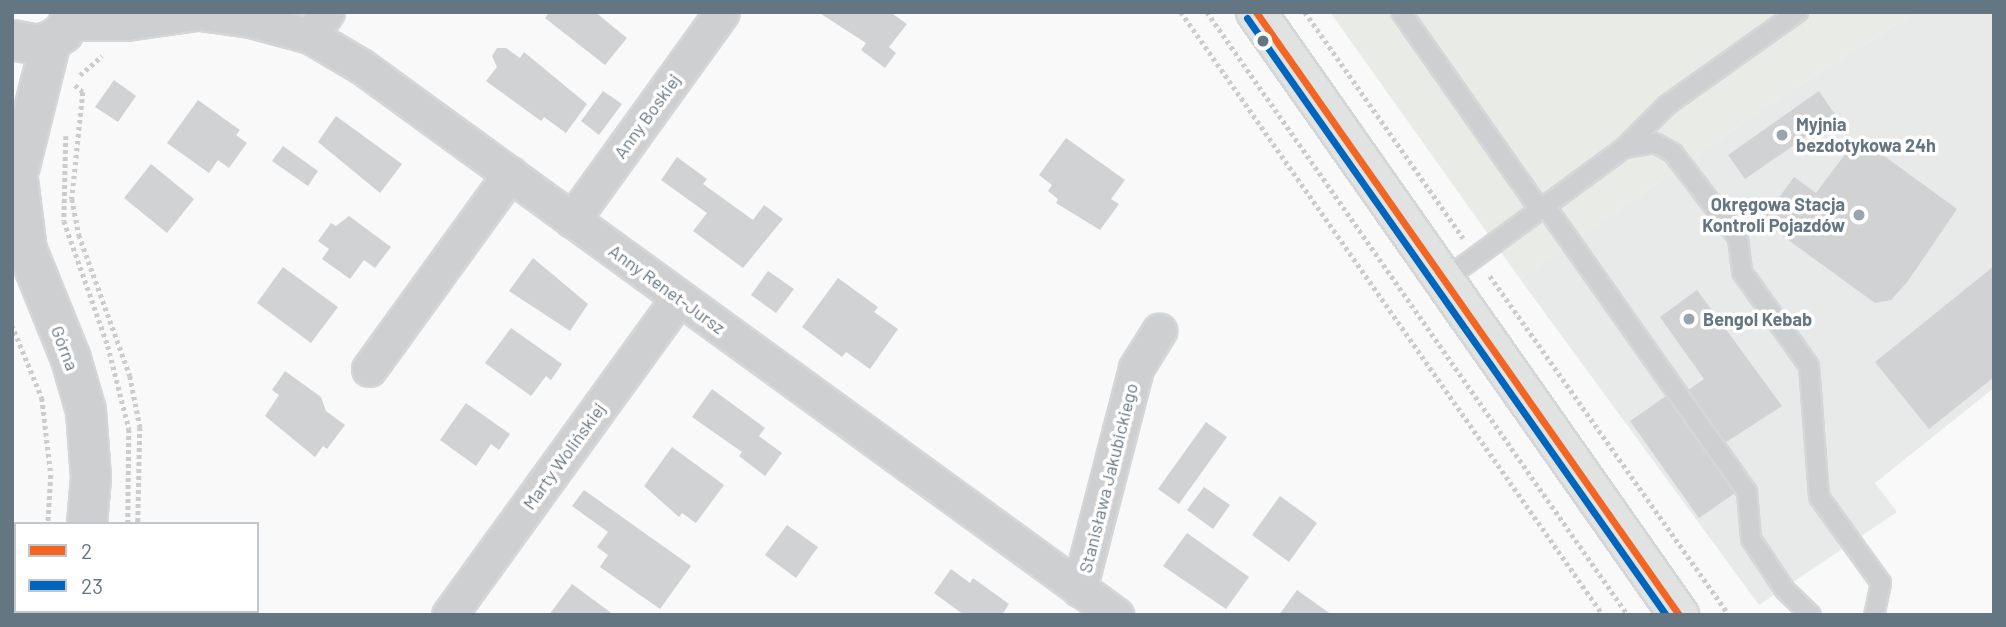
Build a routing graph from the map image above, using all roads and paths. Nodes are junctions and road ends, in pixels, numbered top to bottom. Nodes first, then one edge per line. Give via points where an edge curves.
1 (722, 12) edge
2 (1181, 12) edge
3 (1207, 12) edge
4 (1256, 12) edge
5 (1305, 12) edge
6 (1798, 12) edge
7 (194, 13) edge
8 (1405, 14) edge
9 (318, 24) edge
10 (66, 25) edge
11 (12, 40) edge
12 (83, 92) dead end
13 (67, 130) dead end
14 (12, 133) edge
15 (1624, 148) junction
16 (510, 174) junction
17 (18, 175) junction
18 (1544, 209) junction
19 (572, 220) junction
20 (1477, 257) junction
21 (1443, 281) junction
22 (679, 297) junction
23 (12, 325) edge
24 (1159, 331) dead end
25 (369, 369) dead end
26 (48, 522) edge
27 (87, 522) edge
28 (128, 522) edge
29 (138, 522) edge
30 (1100, 607) edge
31 (449, 615) edge
32 (1604, 615) edge
33 (1628, 615) edge
34 (1679, 615) edge
35 (1729, 615) edge
36 (1811, 615) edge
37 (1874, 615) edge

1 - 19 street, Anny Boskiej
2 - 32 path
3 - 33 path
4 - 21 main road
5 - 20 path
6 - 15 lane via 1667,105
7 - 9 street, Anny Renet-Jursz
7 - 10 street, Anny Renet-Jursz via 126,23
8 - 18 lane
9 - 16 street, Anny Renet-Jursz via 361,66
10 - 11 street via 37,45
10 - 17 street, Górna
12 - 29 path via 72,199 79,235 130,376 140,426
13 - 28 path via 64,221 122,392 132,473
14 - 17 street, Górna
15 - 18 lane
15 - 37 lane via 1655,143 1673,153 1738,238 1742,272 1809,366 1819,497 1881,583
16 - 19 street, Anny Renet-Jursz
16 - 25 street
17 - 27 street, Górna via 27,250 71,359 86,411 91,478
18 - 20 lane
18 - 36 lane via 1747,492 1751,539 1785,590
19 - 22 street, Anny Renet-Jursz
20 - 21 lane
20 - 35 path
21 - 34 main road
22 - 30 street, Anny Renet-Jursz
22 - 31 street, Marty Wolińskiej
23 - 26 path via 42,398 51,475
24 - 30 street, Stanisława Jakubickiego via 1136,368

